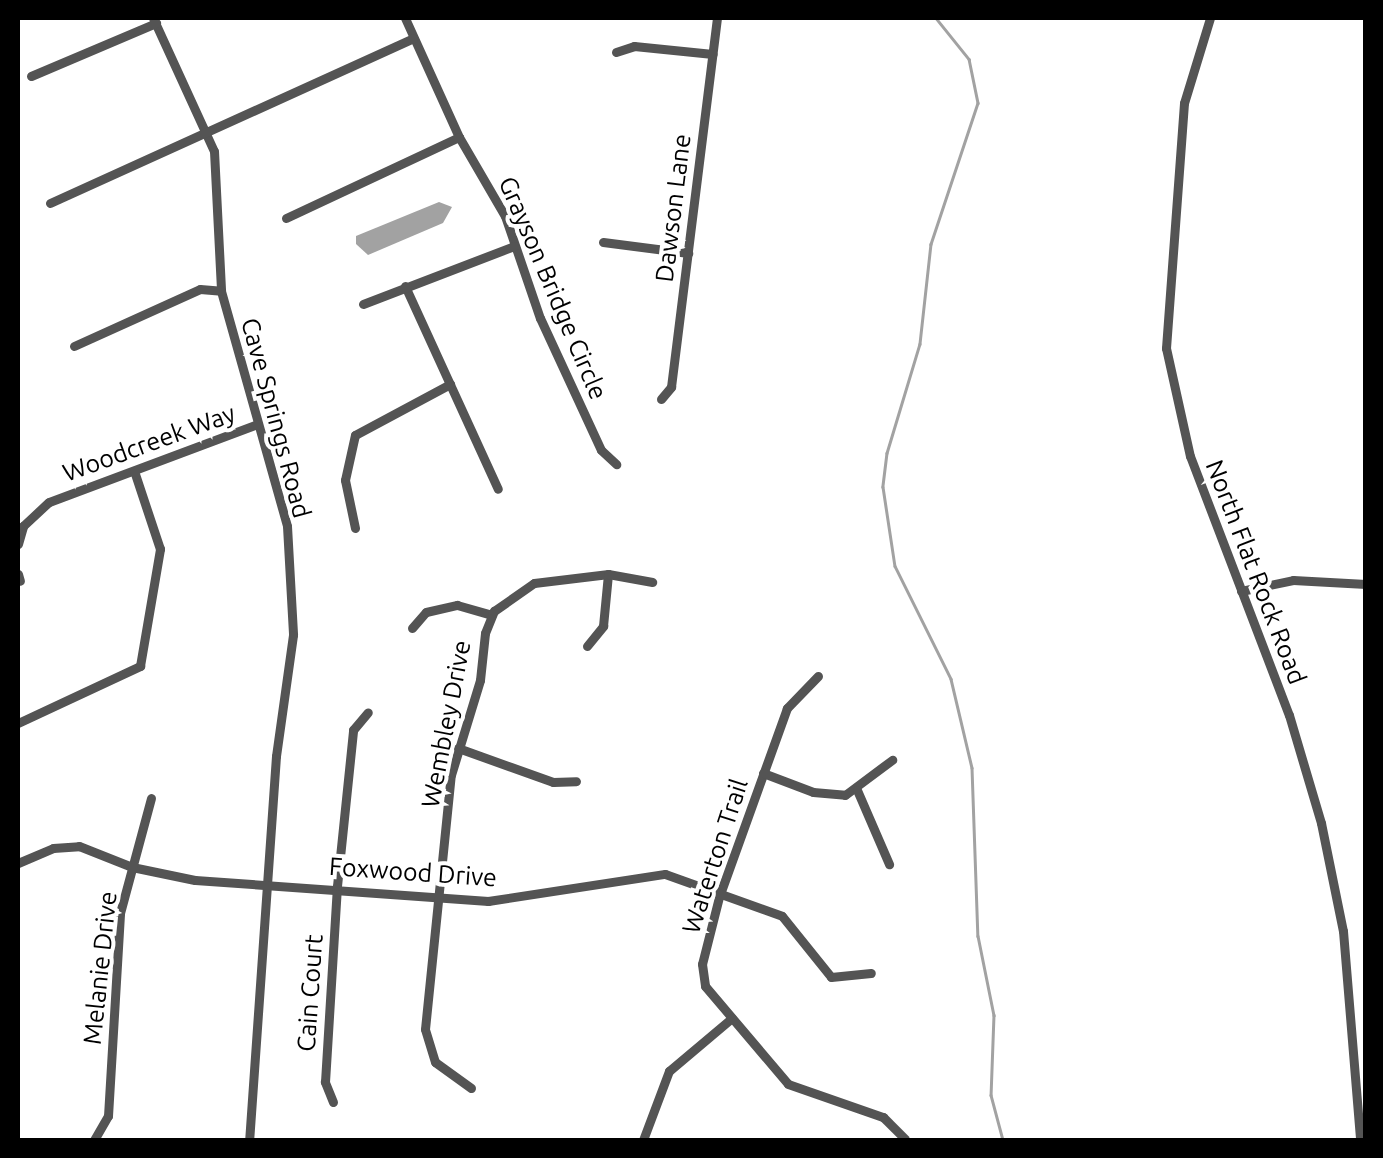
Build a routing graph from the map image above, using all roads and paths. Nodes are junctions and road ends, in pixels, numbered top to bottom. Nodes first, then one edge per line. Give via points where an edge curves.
1 (405, 18) edge
2 (717, 18) edge
3 (1210, 18) edge
4 (154, 20) edge
5 (413, 38) junction
6 (616, 52) dead end
7 (712, 54) junction
8 (31, 76) dead end
9 (206, 130) junction
10 (459, 137) junction
11 (50, 203) dead end
12 (286, 218) dead end
13 (603, 242) dead end
14 (514, 246) junction
15 (688, 253) junction
16 (406, 286) junction
17 (221, 290) junction
18 (363, 304) dead end
19 (74, 346) dead end
20 (450, 384) junction
21 (661, 399) dead end
22 (258, 424) junction
23 (616, 464) dead end
24 (134, 471) junction
25 (498, 489) dead end
26 (355, 528) dead end
27 (18, 544) edge
28 (608, 574) junction
29 (652, 582) dead end
30 (1366, 584) edge
31 (1241, 591) junction
32 (492, 615) junction
33 (412, 628) dead end
34 (587, 646) dead end
35 (818, 676) dead end
36 (368, 712) dead end
37 (18, 723) edge
38 (458, 748) junction
39 (892, 760) dead end
40 (763, 772) junction
41 (576, 781) dead end
42 (857, 790) junction
43 (150, 798) dead end
44 (18, 863) edge
45 (889, 864) dead end
46 (132, 867) junction
47 (270, 882) junction
48 (337, 886) junction
49 (440, 895) junction
50 (718, 897) junction
51 (871, 973) dead end
52 (732, 1018) junction
53 (471, 1088) dead end
54 (332, 1102) dead end
55 (94, 1140) edge
56 (249, 1140) edge
57 (644, 1140) edge
58 (905, 1140) edge
59 (1360, 1140) edge

1 - 5 street, Grayson Bridge Circle
2 - 7 street, Dawson Lane
3 - 31 street, North Flat Rock Road via 1184,103 1166,348 1186,444
4 - 8 street
4 - 9 street, Cave Springs Road
5 - 9 street
5 - 10 street, Grayson Bridge Circle
6 - 7 street via 634,46
7 - 15 street, Dawson Lane
9 - 11 street
9 - 17 street, Cave Springs Road via 217,173
10 - 12 street
10 - 14 street, Grayson Bridge Circle via 491,185
13 - 15 street
14 - 16 street
14 - 23 street, Grayson Bridge Circle via 593,433
15 - 21 street, Dawson Lane via 671,386
16 - 18 street
16 - 20 street
17 - 19 street via 200,290
17 - 22 street, Cave Springs Road
20 - 25 street
20 - 26 street via 355,436 344,480
22 - 24 street, Woodcreek Way
22 - 47 street, Cave Springs Road via 288,526 294,636 276,756
24 - 27 street, Woodcreek Way via 50,502 23,526
24 - 37 street via 160,549 140,666
28 - 29 street, Wembley Drive
28 - 32 street, Wembley Drive via 534,583 512,593
28 - 34 street via 603,626
30 - 31 street via 1293,580
31 - 59 street, North Flat Rock Road via 1290,715 1321,822 1343,931
32 - 33 street via 456,605 426,612
32 - 38 street, Wembley Drive
35 - 40 street, Waterton Trail via 787,708
36 - 48 street, Cain Court via 353,730
38 - 41 street via 553,782
38 - 49 street, Wembley Drive
39 - 42 street
40 - 42 street via 813,792
40 - 50 street, Waterton Trail
42 - 45 street
43 - 46 street, Melanie Drive
44 - 46 street, Foxwood Drive via 79,846
46 - 47 street, Foxwood Drive via 195,880
46 - 55 street, Melanie Drive via 120,913 108,1116
47 - 48 street, Foxwood Drive
47 - 56 street, Cave Springs Road
48 - 49 street, Foxwood Drive
48 - 54 street, Cain Court via 324,1082
49 - 50 street, Foxwood Drive via 488,901 666,874
49 - 53 street, Wembley Drive via 428,1049 446,1074
50 - 51 street, Foxwood Drive via 782,916 831,977
50 - 52 street, Waterton Trail via 702,964 705,986
52 - 57 street via 669,1071
52 - 58 street, Waterton Trail via 788,1084 884,1117

